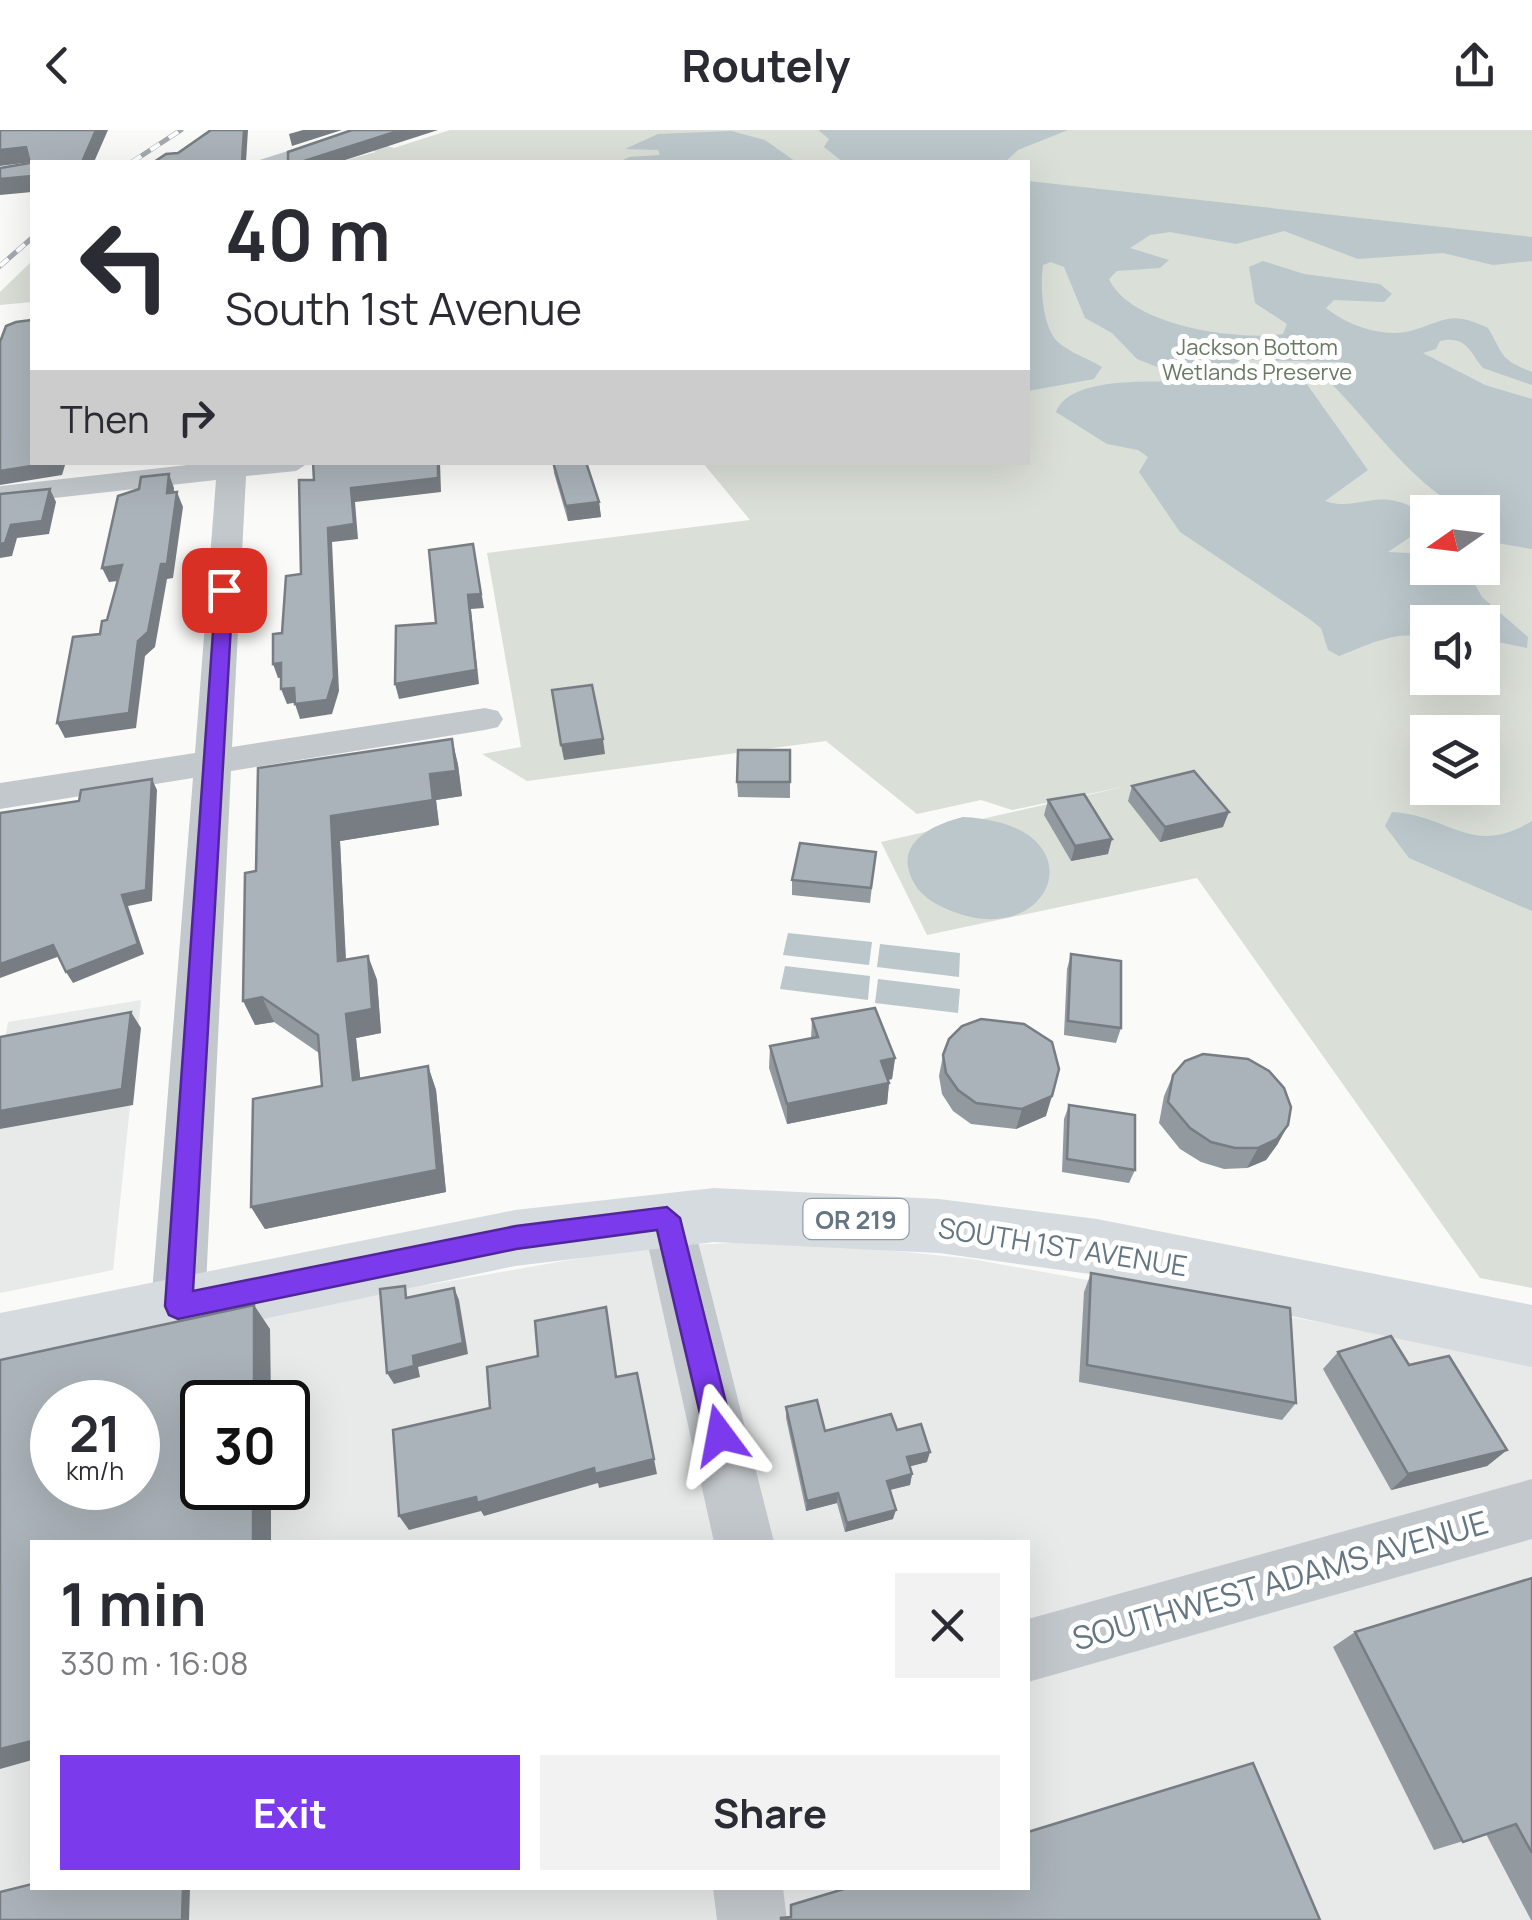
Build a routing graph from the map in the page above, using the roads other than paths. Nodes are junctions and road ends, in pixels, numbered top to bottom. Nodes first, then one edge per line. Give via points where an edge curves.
1 (374, 130) edge
2 (271, 160) edge
3 (232, 466) edge
4 (0, 495) edge
5 (485, 719) dead end
6 (213, 762) junction
7 (0, 796) edge
8 (667, 1218) junction
9 (178, 1306) junction
10 (1532, 1336) edge
11 (0, 1344) edge
12 (1532, 1509) edge
13 (744, 1540) edge
14 (1030, 1650) edge
15 (748, 1890) edge
16 (752, 1920) edge

1 - 2 street
3 - 4 street
3 - 6 street
5 - 6 street
6 - 7 street
6 - 9 street
8 - 9 main road, SOUTH 1ST AVENUE / OR 219 via 553,1231
8 - 10 main road, SOUTH 1ST AVENUE / OR 219 via 803,1216 940,1226 1166,1260
8 - 13 street
9 - 11 main road, SOUTH 1ST AVENUE / OR 219
12 - 14 street, SOUTHWEST ADAMS AVENUE
15 - 16 street

